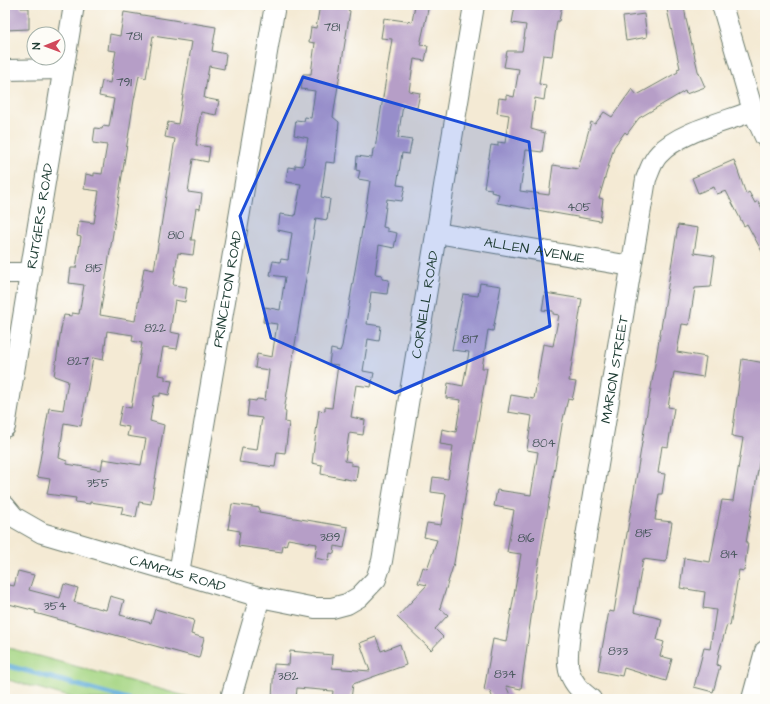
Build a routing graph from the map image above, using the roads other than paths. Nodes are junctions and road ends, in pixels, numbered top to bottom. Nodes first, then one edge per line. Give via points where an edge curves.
1 (74, 5) edge
2 (275, 5) edge
3 (474, 5) edge
4 (722, 5) edge
5 (63, 69) junction
6 (5, 70) edge
7 (753, 111) junction
8 (765, 137) edge
9 (437, 233) junction
10 (631, 266) junction
11 (5, 273) edge
12 (30, 273) junction
13 (5, 427) edge
14 (5, 506) edge
15 (179, 573) junction
16 (260, 597) junction
17 (359, 597) joint
18 (765, 651) edge
19 (232, 694) dead end
20 (584, 694) edge
21 (752, 699) edge

1 - 5 street, RUTGERS ROAD
2 - 15 street, PRINCETON ROAD
3 - 9 street, CORNELL ROAD
4 - 7 street
5 - 6 street
5 - 12 street, RUTGERS ROAD
7 - 8 street
7 - 10 street, MARION STREET via 683,137 659,153 646,179
9 - 10 street, ALLEN AVENUE
9 - 17 street, CORNELL ROAD via 382,561 376,579
10 - 20 street, MARION STREET via 571,626 567,666
11 - 12 street
12 - 13 street, RUTGERS ROAD
14 - 15 street, CAMPUS ROAD via 14,517 42,533
15 - 16 street, CAMPUS ROAD
16 - 17 street, CAMPUS ROAD via 315,608 332,608
16 - 19 street
18 - 21 street

